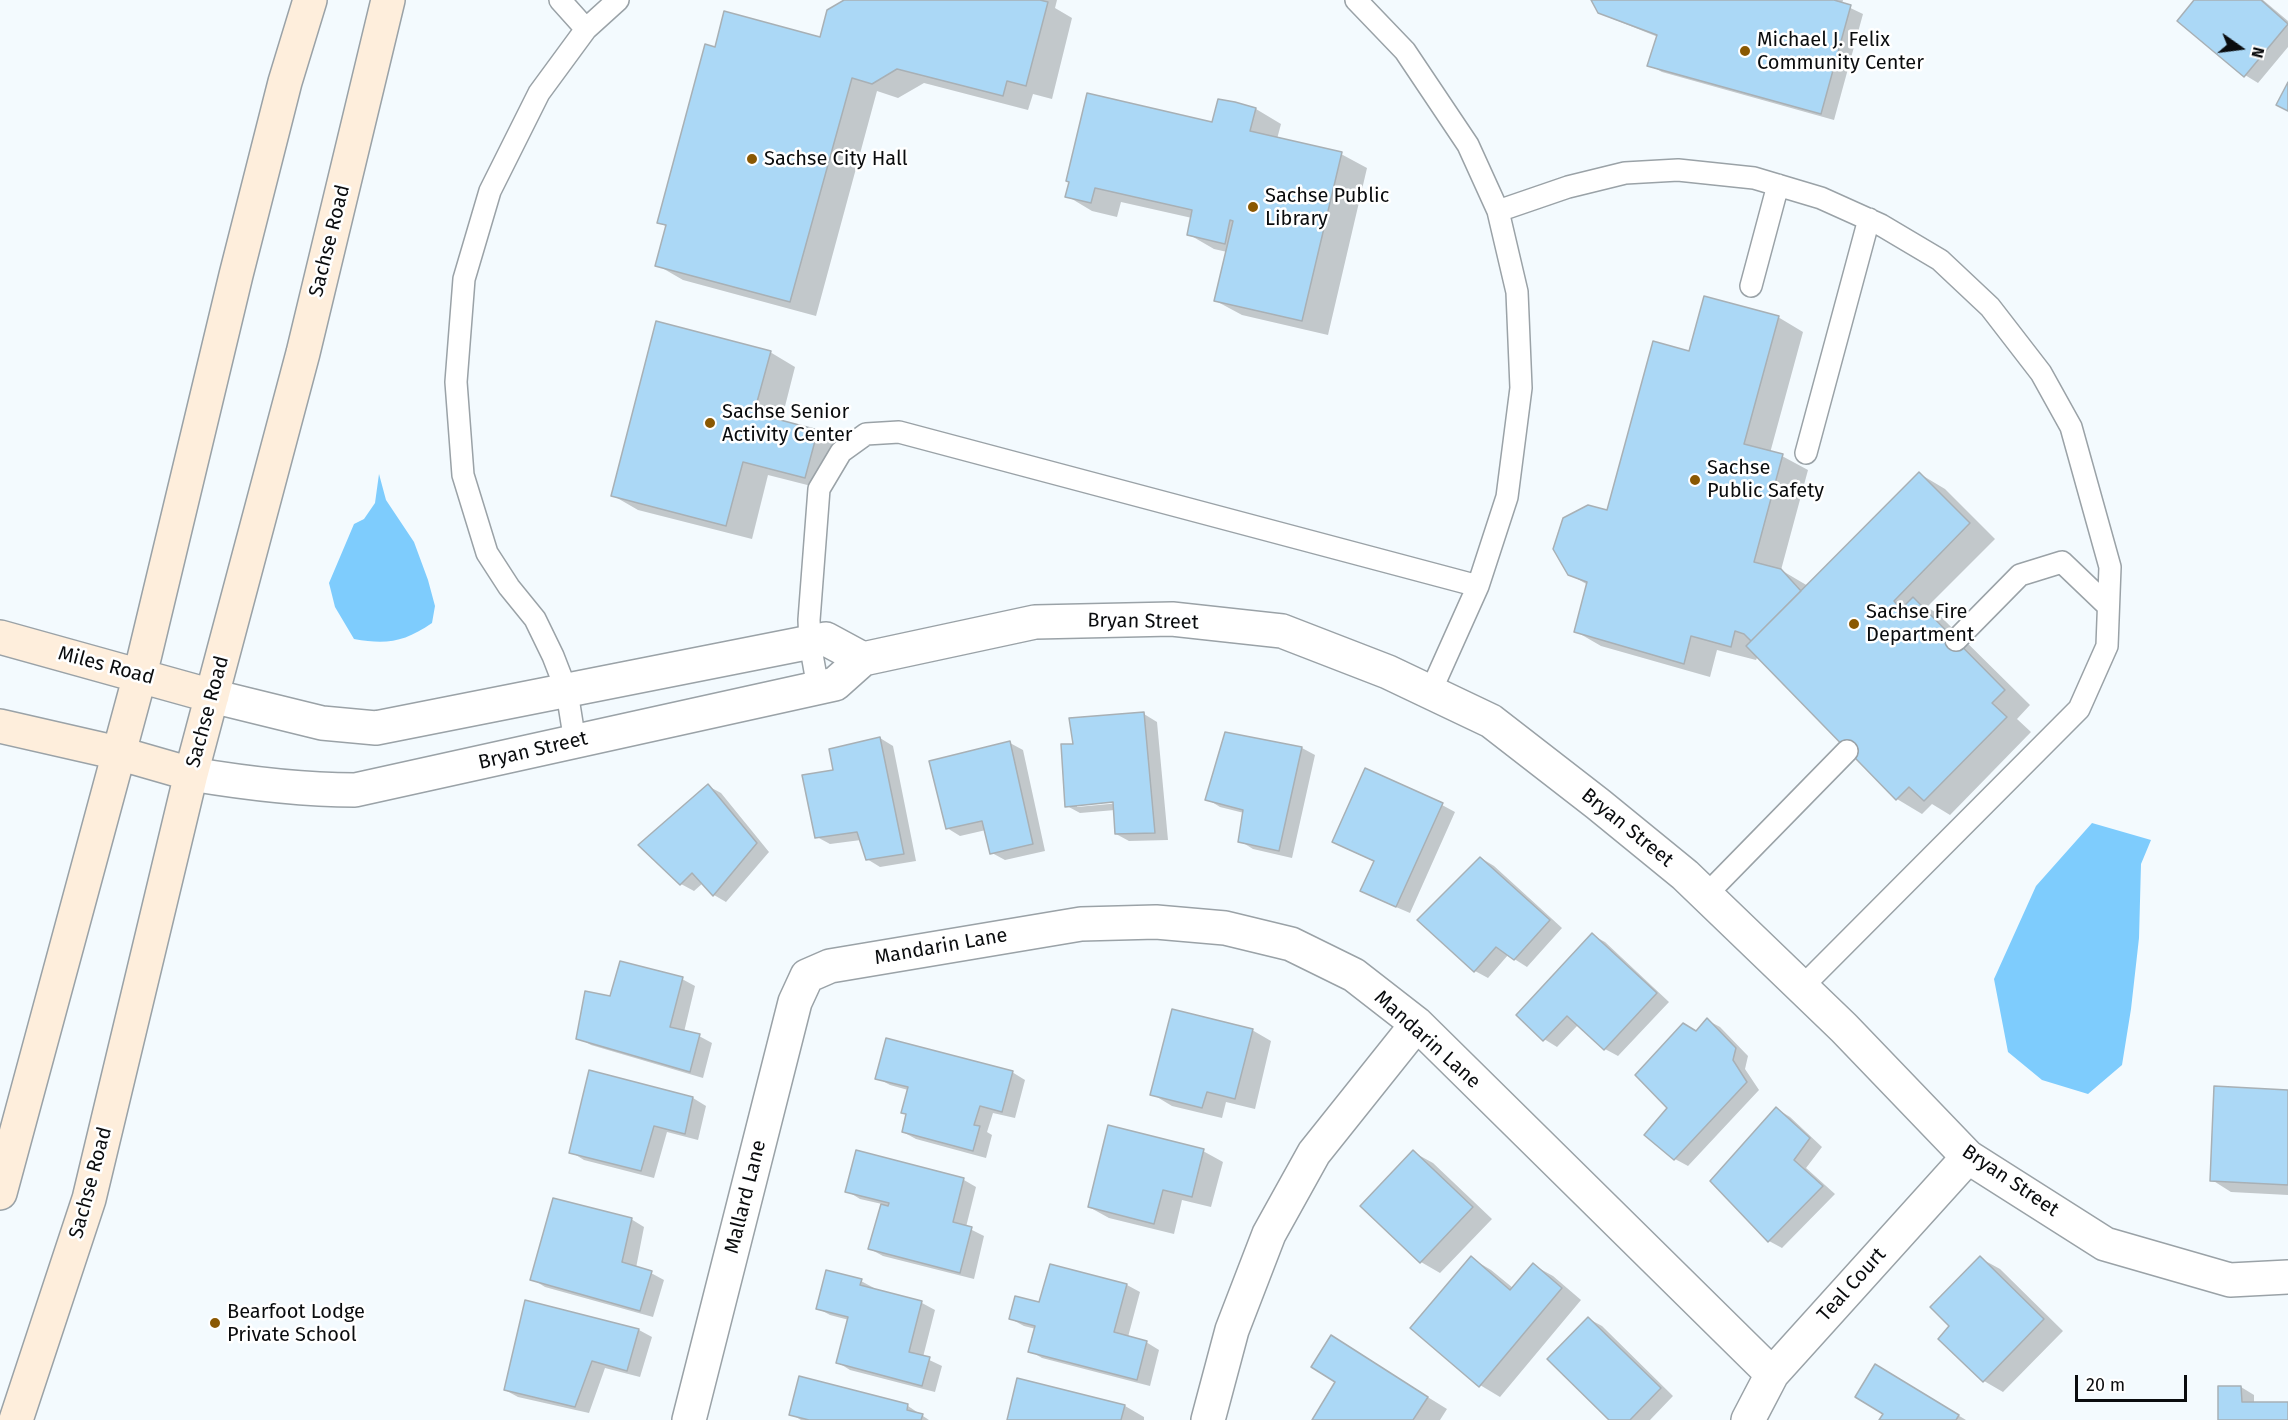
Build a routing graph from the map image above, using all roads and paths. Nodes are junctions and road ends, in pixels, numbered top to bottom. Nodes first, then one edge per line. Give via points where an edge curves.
1 (310, 0) edge
2 (388, 0) edge
3 (560, 0) edge
4 (618, 0) edge
5 (1356, 0) edge
6 (586, 29) junction
7 (1778, 185) junction
8 (1498, 211) junction
9 (1869, 219) junction
10 (1751, 286) dead end
11 (1806, 453) dead end
12 (1478, 586) junction
13 (2108, 606) junction
14 (0, 637) edge
15 (1956, 640) dead end
16 (810, 643) junction
17 (862, 659) junction
18 (140, 675) junction
19 (818, 688) junction
20 (567, 692) junction
21 (1430, 693) junction
22 (212, 696) junction
23 (0, 726) edge
24 (574, 742) junction
25 (1847, 751) dead end
26 (118, 753) junction
27 (191, 774) junction
28 (1706, 895) junction
29 (807, 976) joint
30 (1802, 987) junction
31 (1417, 1024) junction
32 (1968, 1157) junction
33 (0, 1193) edge
34 (2288, 1277) edge
35 (1772, 1374) junction
36 (16, 1420) edge
37 (689, 1420) edge
38 (1208, 1420) edge
39 (1748, 1420) edge

1 - 18 main road via 285,82
2 - 22 main road, Sachse Road via 303,353
3 - 6 lane
4 - 6 lane
5 - 8 lane via 1405,51 1468,145
6 - 20 lane via 539,93 490,191 464,279 456,382 463,476 487,553 535,619
7 - 8 lane via 1707,172 1625,173
7 - 9 lane
7 - 10 lane
8 - 12 lane via 1517,292 1521,388 1508,497
9 - 11 lane
9 - 13 lane via 1940,260 1989,307 2041,373 2071,427 2088,486 2110,567
12 - 16 lane via 899,432 866,434 841,452 819,489
12 - 21 lane
13 - 15 lane via 2062,562 2020,575
13 - 30 lane via 2107,646 2079,709
14 - 18 main road, Miles Road
16 - 17 street via 826,639
16 - 19 lane
16 - 20 street
17 - 19 street, Bryan Street via 836,684
17 - 21 street, Bryan Street via 1035,622 1172,618 1282,631 1388,672
18 - 22 main road, Miles Road
18 - 26 main road
19 - 24 street, Bryan Street
20 - 22 street via 376,728 322,723
20 - 24 lane
21 - 28 street, Bryan Street via 1491,722 1685,874
22 - 27 main road, Sachse Road
23 - 26 main road
24 - 27 street, Bryan Street via 354,790 311,790
25 - 28 lane
26 - 27 main road
26 - 33 main road
27 - 36 main road, Sachse Road via 89,1200
28 - 30 street, Bryan Street
29 - 31 street, Mandarin Lane via 830,966 1081,924 1156,922 1225,927 1291,945 1354,975
29 - 37 street, Mallard Lane via 795,1002
30 - 32 street, Bryan Street
31 - 35 street, Mandarin Lane
31 - 38 street via 1314,1153 1269,1234 1232,1330
32 - 34 street, Bryan Street via 2105,1244 2230,1280
32 - 35 street, Teal Court
35 - 39 street, Teal Court

